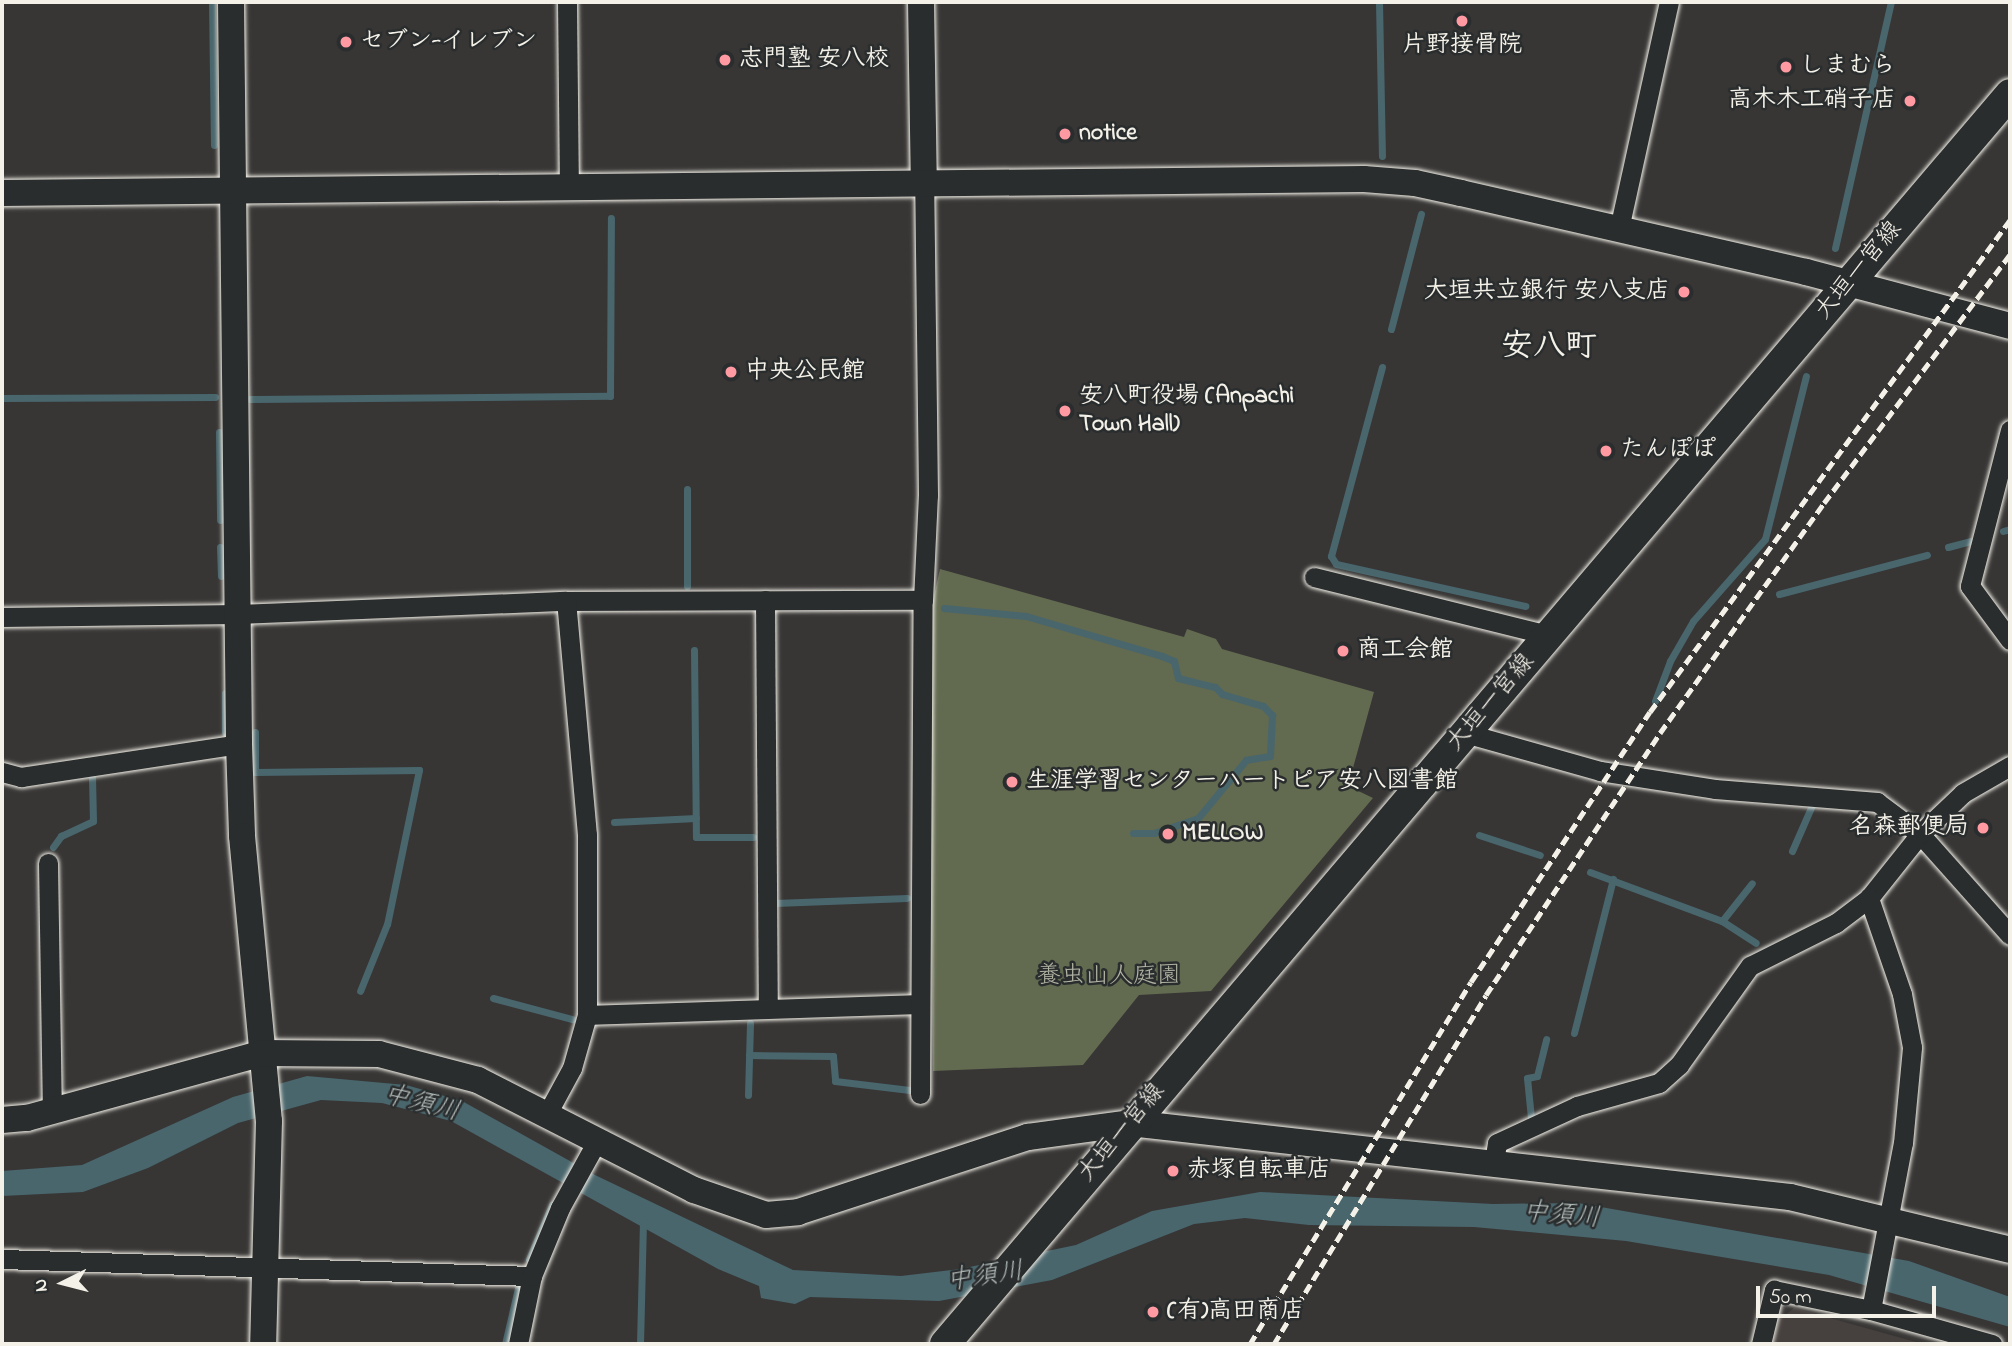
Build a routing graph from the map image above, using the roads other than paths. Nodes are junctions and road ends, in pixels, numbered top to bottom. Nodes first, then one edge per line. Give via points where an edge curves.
1 (231, 2) edge
2 (568, 2) edge
3 (921, 2) edge
4 (1670, 2) edge
5 (2010, 94) edge
6 (924, 184) junction
7 (569, 188) junction
8 (234, 190) junction
9 (2, 193) edge
10 (1619, 229) junction
11 (1849, 282) junction
12 (2010, 326) edge
13 (2010, 430) edge
14 (1314, 577) dead end
15 (765, 600) junction
16 (923, 600) junction
17 (566, 601) junction
18 (238, 614) junction
19 (2, 617) edge
20 (1549, 635) junction
21 (2010, 640) edge
22 (1465, 733) junction
23 (239, 744) junction
24 (2010, 765) edge
25 (2, 772) edge
26 (1920, 834) junction
27 (48, 863) dead end
28 (1869, 898) junction
29 (2010, 935) edge
30 (919, 1004) junction
31 (768, 1008) junction
32 (587, 1015) junction
33 (264, 1061) junction
34 (920, 1094) dead end
35 (52, 1112) junction
36 (547, 1114) junction
37 (2, 1120) edge
38 (1129, 1123) junction
39 (592, 1149) junction
40 (1494, 1162) junction
41 (1887, 1233) junction
42 (2010, 1250) edge
43 (2, 1259) edge
44 (265, 1266) junction
45 (532, 1276) junction
46 (1871, 1304) junction
47 (263, 1344) edge
48 (518, 1344) edge
49 (945, 1344) edge
50 (1761, 1344) edge
51 (1992, 1344) edge

1 - 8 street
2 - 7 street
3 - 6 street
4 - 10 street
5 - 11 main road, 大垣一宮線
6 - 7 street
6 - 10 street via 1364,179 1415,183
6 - 16 street via 928,495
7 - 8 street
8 - 9 street
8 - 18 street
10 - 11 street
11 - 12 street
11 - 20 main road, 大垣一宮線
13 - 21 street via 1970,586
14 - 20 street
15 - 16 street
15 - 17 street
15 - 31 street
16 - 30 street
17 - 18 street
17 - 32 street via 587,835
18 - 19 street
18 - 23 street
20 - 22 main road, 大垣一宮線
22 - 26 street via 1600,771 1715,789 1877,802
22 - 38 main road, 大垣一宮線
23 - 25 street via 21,777
23 - 33 street via 242,836
24 - 26 street via 1963,793
26 - 28 street
26 - 29 street
27 - 35 street
28 - 40 street via 1836,923 1750,967 1679,1065 1658,1083 1577,1106 1497,1143
28 - 41 street via 1902,994 1912,1047 1911,1087
30 - 31 street
30 - 34 street
31 - 32 street
32 - 36 street via 572,1068
33 - 35 street
33 - 36 street via 379,1054 422,1062 478,1080
33 - 44 street via 269,1122
35 - 37 street
36 - 39 street
38 - 39 street via 1028,1137 798,1212 766,1215
38 - 40 street via 1411,1157
38 - 49 main road, 大垣一宮線
39 - 45 street via 560,1208
40 - 41 street via 1790,1197
41 - 42 street
41 - 46 street
43 - 44 street
44 - 45 street
44 - 47 street
45 - 48 street
46 - 50 street via 1774,1290
46 - 51 street

